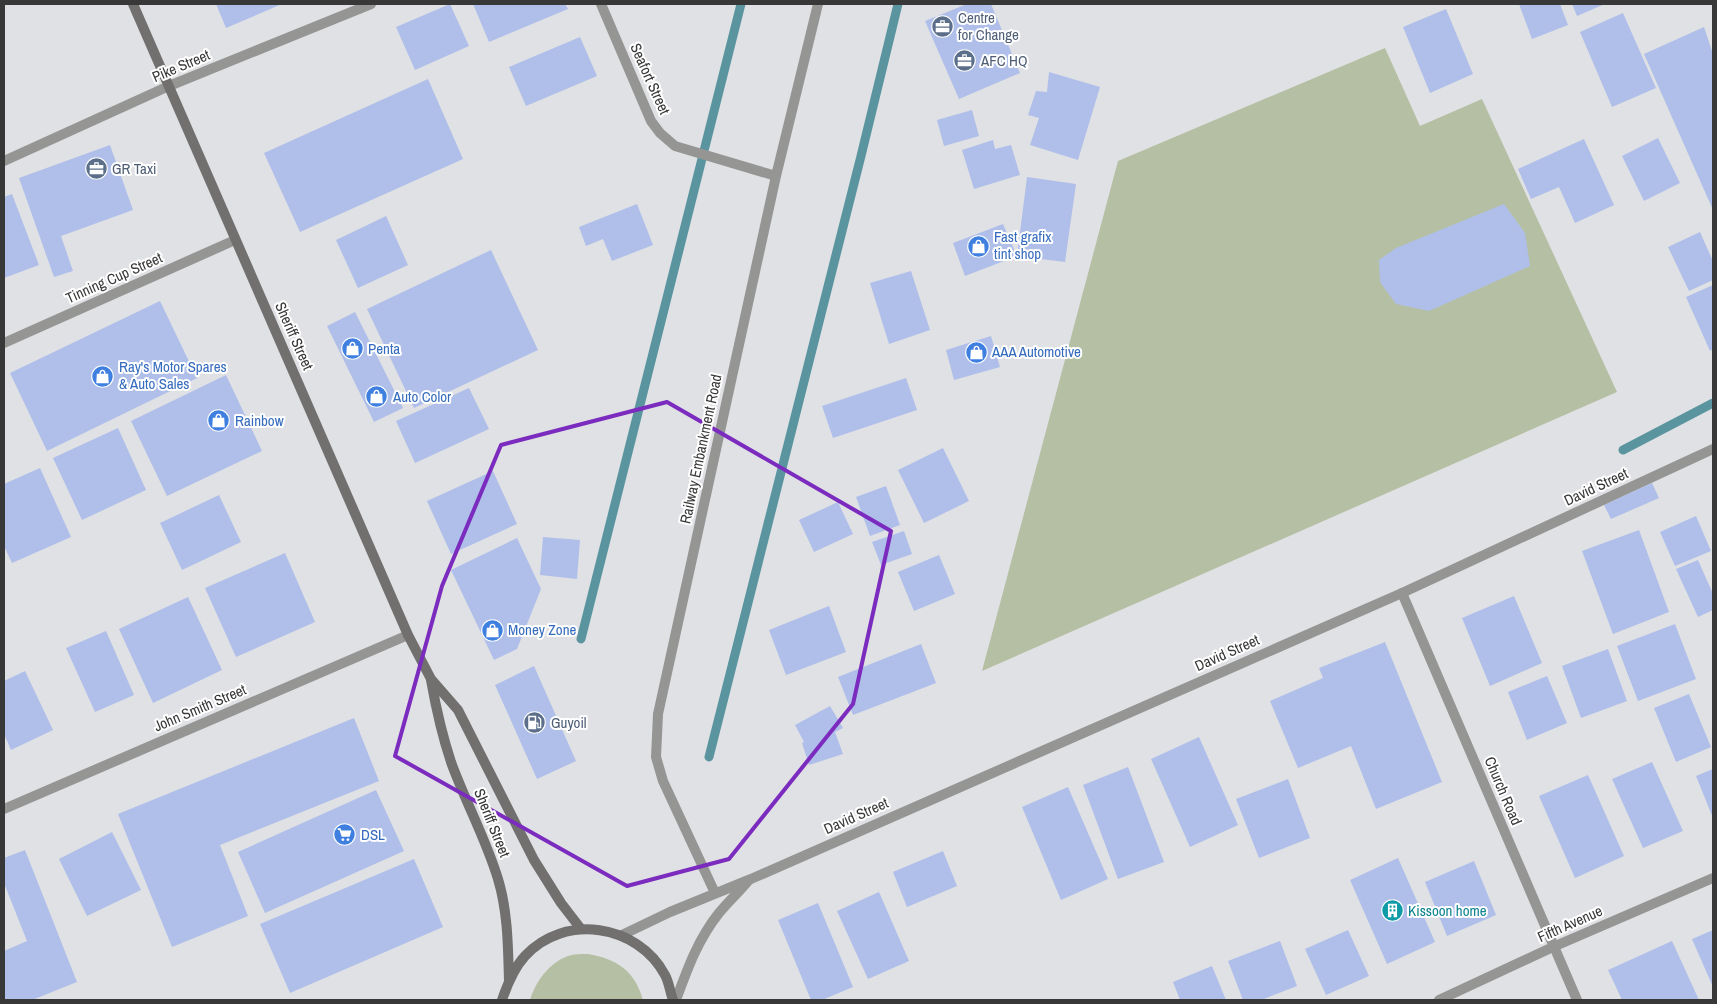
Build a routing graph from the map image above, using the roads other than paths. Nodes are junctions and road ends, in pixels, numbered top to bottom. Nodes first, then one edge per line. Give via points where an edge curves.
1 (133, 4) edge
2 (371, 4) edge
3 (601, 4) edge
4 (818, 4) edge
5 (169, 86) junction
6 (4, 161) edge
7 (776, 176) junction
8 (236, 240) junction
9 (4, 343) edge
10 (1713, 449) edge
11 (1402, 593) junction
12 (408, 635) junction
13 (431, 679) junction
14 (4, 809) edge
15 (1713, 878) edge
16 (751, 879) junction
17 (715, 893) junction
18 (581, 929) junction
19 (622, 935) junction
20 (1553, 947) junction
21 (509, 981) junction
22 (502, 1000) edge
23 (674, 1000) edge
24 (1439, 1000) edge
25 (1577, 1000) edge

1 - 5 main road, Sheriff Street
2 - 5 street, Pike Street
3 - 7 street, Seafort Street via 660,133 676,146
4 - 7 street, Railway Embankment Road
5 - 6 street, Pike Street
5 - 8 main road, Sheriff Street
7 - 17 street, Railway Embankment Road via 658,714 656,757 663,782
8 - 9 street, Tinning Cup Street
8 - 12 main road, Sheriff Street
10 - 11 street, David Street
11 - 16 street, David Street
11 - 20 street, Church Road
12 - 13 main road, Sheriff Street
12 - 14 street, John Smith Street
13 - 18 main road, Sheriff Street via 458,710 534,860
13 - 21 main road, Sheriff Street via 438,720 452,763 498,878 508,942
15 - 20 street, Fifth Avenue
16 - 17 street, David Street
16 - 23 street, David Street via 718,914 700,942
17 - 19 street, David Street
18 - 19 main road
18 - 21 main road via 541,942 524,957
19 - 23 main road via 641,946 655,960 666,976
20 - 24 street, Fifth Avenue
20 - 25 street, Church Road
21 - 22 main road

